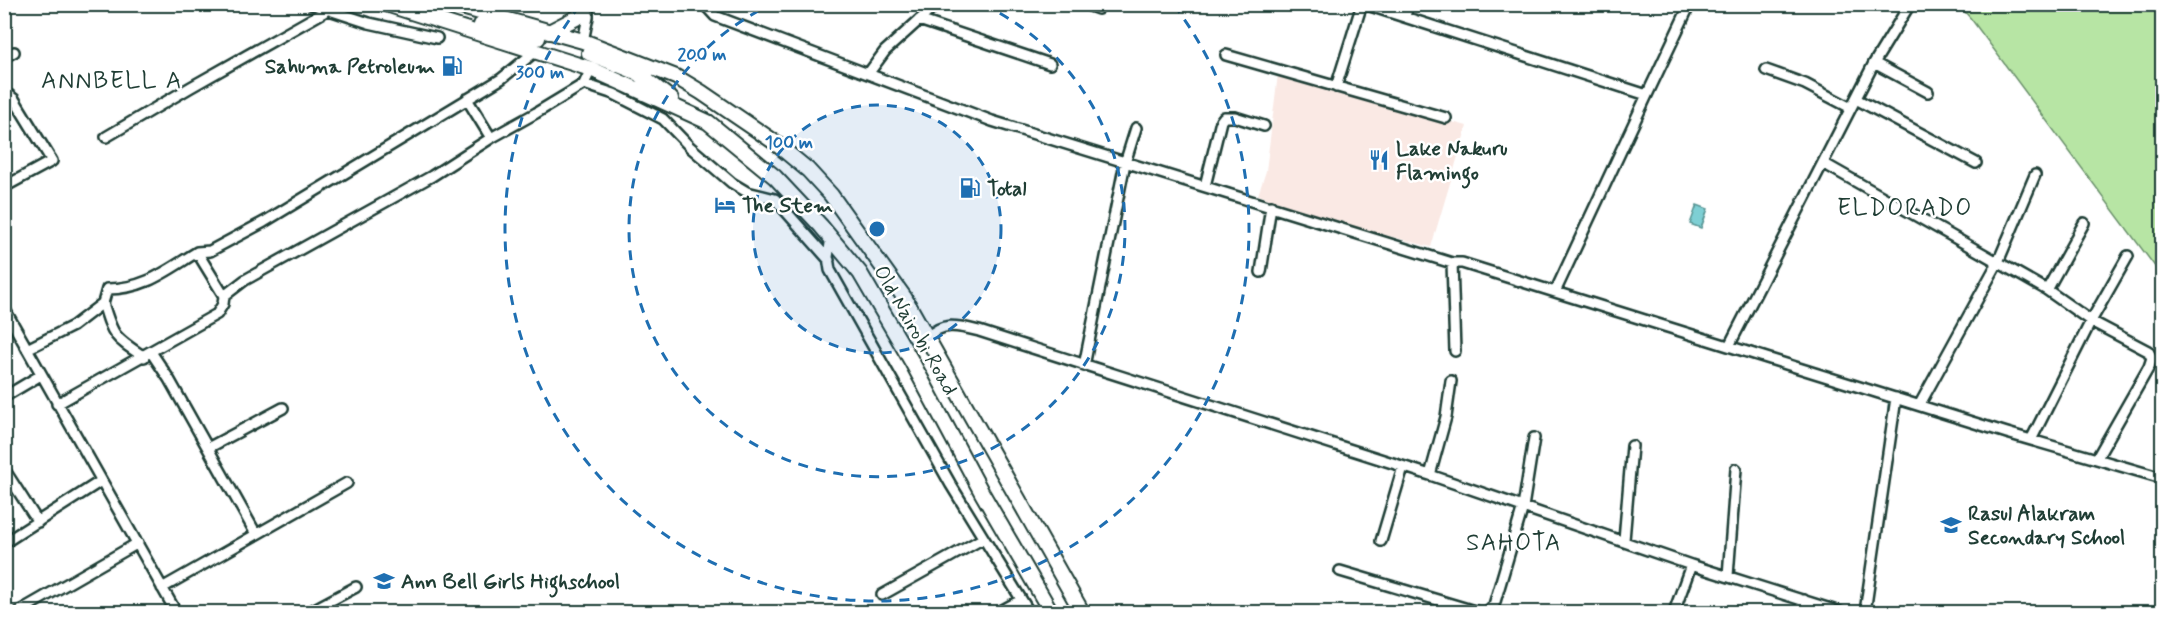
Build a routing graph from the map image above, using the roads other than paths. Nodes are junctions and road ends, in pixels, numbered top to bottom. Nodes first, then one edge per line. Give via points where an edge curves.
1 (310, 4) edge
2 (387, 4) edge
3 (452, 4) edge
4 (704, 4) edge
5 (937, 4) edge
6 (1084, 4) edge
7 (1363, 4) edge
8 (1408, 4) edge
9 (1689, 4) edge
10 (1910, 4) edge
11 (327, 7) edge
12 (585, 8) edge
13 (1098, 9) dead end
14 (416, 14) junction
15 (1405, 17) junction
16 (919, 20) junction
17 (549, 32) junction
18 (437, 38) dead end
19 (578, 42) junction
20 (536, 51) junction
21 (14, 52) dead end
22 (1226, 55) dead end
23 (4, 57) edge
24 (1874, 63) junction
25 (1050, 64) dead end
26 (591, 69) junction
27 (1767, 70) dead end
28 (868, 74) junction
29 (584, 84) junction
30 (1336, 87) junction
31 (1928, 92) dead end
32 (1647, 94) junction
33 (4, 97) edge
34 (467, 99) junction
35 (1854, 104) junction
36 (723, 107) junction
37 (684, 111) junction
38 (1446, 118) dead end
39 (708, 122) junction
40 (1264, 126) dead end
41 (1136, 128) dead end
42 (106, 137) dead end
43 (491, 138) junction
44 (1125, 163) junction
45 (1822, 163) junction
46 (1976, 163) dead end
47 (2035, 175) dead end
48 (1205, 186) junction
49 (4, 187) edge
50 (1271, 206) junction
51 (2084, 223) dead end
52 (831, 237) junction
53 (197, 252) junction
54 (2128, 256) dead end
55 (829, 261) junction
56 (1998, 262) junction
57 (1452, 263) junction
58 (1261, 272) dead end
59 (2047, 290) junction
60 (1555, 292) junction
61 (224, 296) junction
62 (103, 303) junction
63 (5, 309) edge
64 (2091, 321) junction
65 (927, 338) junction
66 (1729, 346) junction
67 (27, 349) junction
68 (1455, 351) dead end
69 (147, 354) junction
70 (1084, 366) junction
71 (41, 375) junction
72 (1451, 381) dead end
73 (4, 397) edge
74 (1896, 398) junction
75 (57, 404) junction
76 (1920, 405) junction
77 (284, 408) dead end
78 (1534, 438) dead end
79 (2031, 440) junction
80 (1632, 446) dead end
81 (208, 448) junction
82 (2097, 458) junction
83 (1403, 466) junction
84 (4, 469) edge
85 (1736, 469) dead end
86 (1430, 476) junction
87 (2163, 478) edge
88 (101, 481) junction
89 (347, 483) dead end
90 (1523, 507) junction
91 (38, 522) junction
92 (256, 534) junction
93 (982, 539) junction
94 (1624, 540) junction
95 (1381, 541) dead end
96 (4, 543) edge
97 (138, 543) junction
98 (1691, 565) junction
99 (1340, 571) dead end
100 (1728, 576) junction
101 (356, 586) dead end
102 (162, 588) junction
103 (882, 596) dead end
104 (1021, 600) junction
105 (1804, 600) junction
106 (18, 612) edge
107 (177, 612) edge
108 (309, 612) edge
109 (999, 612) edge
110 (1029, 612) edge
111 (1051, 612) edge
112 (1082, 612) edge
113 (1674, 612) edge
114 (1799, 612) edge
115 (1840, 612) edge
116 (1865, 612) edge

1 - 11 street
2 - 14 highway, Old Nairobi Road
3 - 17 highway, Old Nairobi Road
4 - 28 street via 715,16
5 - 16 street
6 - 13 street
7 - 15 street
7 - 30 street
8 - 15 street
9 - 32 street
10 - 24 street
11 - 18 street via 369,23
11 - 42 street
12 - 17 highway
12 - 19 street
12 - 19 street via 588,17
14 - 19 highway via 563,45
14 - 20 highway, Old Nairobi Road
15 - 32 street
16 - 25 street
16 - 28 street via 885,51
17 - 19 highway, Old Nairobi Road
19 - 36 highway, Old Nairobi Road via 676,77
19 - 37 highway via 636,72
20 - 26 highway, Old Nairobi Road
20 - 34 street
21 - 23 street
22 - 30 street
24 - 31 street
24 - 35 street
26 - 29 street
26 - 37 highway, Old Nairobi Road
27 - 35 street
28 - 44 street via 993,122
29 - 43 street
29 - 55 street via 614,94 663,119 732,183 747,192 775,199
30 - 38 street
32 - 60 street
33 - 49 street via 14,99 52,161
34 - 43 street
34 - 53 street via 264,222 210,251
35 - 45 street
35 - 46 street
36 - 39 highway via 708,110
36 - 65 highway, Old Nairobi Road via 773,141 831,195 904,297
37 - 39 highway, Old Nairobi Road
39 - 52 highway, Old Nairobi Road via 775,177
40 - 48 street via 1235,117 1222,119
41 - 44 street
43 - 61 street via 432,176 245,280
44 - 48 street
44 - 70 street
45 - 56 street
45 - 66 street
47 - 56 street
48 - 50 street
50 - 57 street
50 - 58 street
51 - 59 street
52 - 55 street
52 - 111 highway, Old Nairobi Road via 860,273 890,322
53 - 61 street
53 - 62 street via 147,283 107,289
54 - 64 street
55 - 93 street via 830,270
56 - 59 street
56 - 76 street
57 - 60 street
57 - 68 street
59 - 64 street
60 - 66 street
61 - 69 street via 217,314
62 - 67 street via 74,326
62 - 69 street via 119,340
63 - 67 street
64 - 79 street
64 - 82 street via 2142,347 2152,358
65 - 70 street via 933,331 955,325
65 - 112 highway, Old Nairobi Road
66 - 74 street
67 - 71 street
69 - 75 street
69 - 81 street via 169,379
70 - 83 street
71 - 73 street
71 - 75 street
72 - 86 street
74 - 76 street
74 - 116 street
75 - 88 street
76 - 79 street
77 - 81 street
78 - 90 street
79 - 82 street
80 - 94 street
81 - 92 street
82 - 87 street
83 - 86 street
83 - 95 street
84 - 91 street
85 - 100 street
86 - 90 street
88 - 91 street
88 - 97 street
89 - 92 street
90 - 94 street
90 - 99 street via 1494,604 1487,612
91 - 96 street
92 - 102 street
93 - 103 street
93 - 104 street
94 - 98 street
97 - 102 street
97 - 106 street
98 - 100 street
98 - 113 street
100 - 105 street
101 - 108 street
102 - 107 street
104 - 109 street
104 - 110 street
105 - 114 street
105 - 115 street

